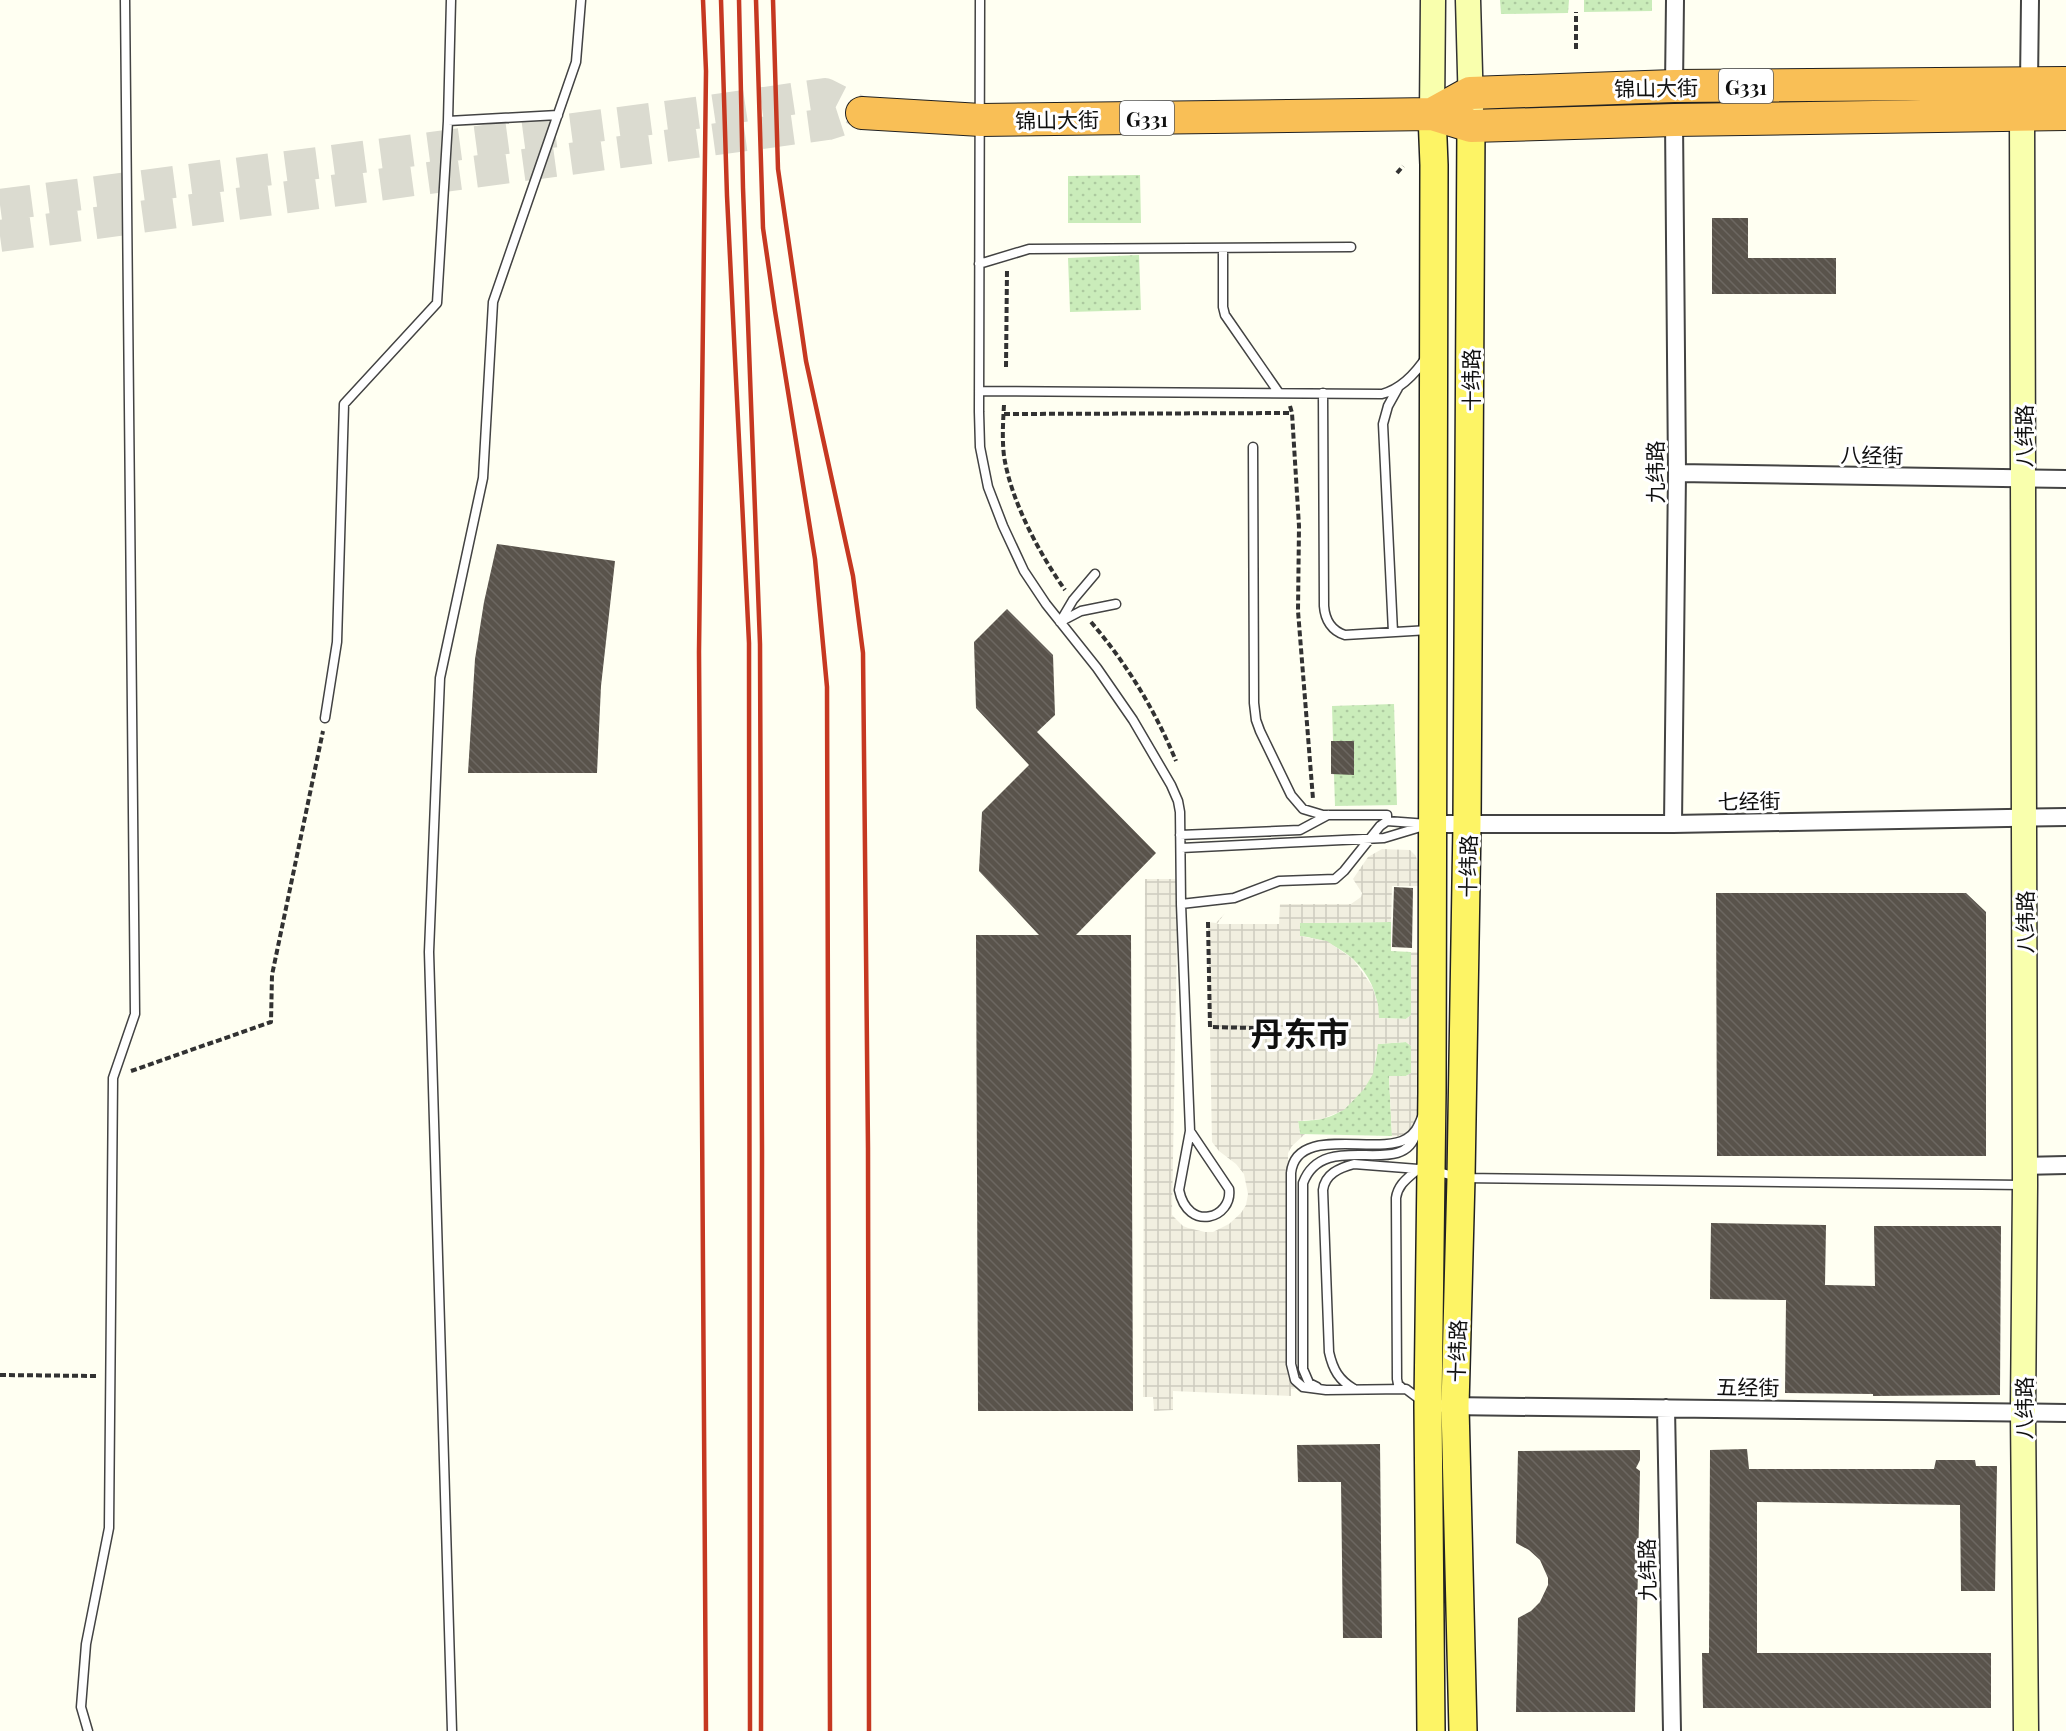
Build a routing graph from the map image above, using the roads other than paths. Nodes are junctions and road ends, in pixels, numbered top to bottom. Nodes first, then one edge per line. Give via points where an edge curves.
1 (125, 0) edge
2 (451, 0) edge
3 (581, 0) edge
4 (980, 0) edge
5 (1433, 0) edge
6 (1468, 0) edge
7 (1675, 0) edge
8 (2030, 0) edge
9 (2029, 83) junction
10 (2066, 83) edge
11 (1674, 86) junction
12 (1470, 93) junction
13 (862, 113) dead end
14 (1432, 114) junction
15 (2022, 114) junction
16 (2066, 114) edge
17 (558, 115) junction
18 (981, 120) junction
19 (1674, 120) junction
20 (448, 121) junction
21 (1471, 126) junction
22 (1351, 247) dead end
23 (1223, 248) junction
24 (979, 264) junction
25 (1434, 346) junction
26 (1398, 388) junction
27 (979, 391) junction
28 (1282, 393) junction
29 (1323, 393) junction
30 (1253, 447) dead end
31 (1677, 473) junction
32 (2023, 478) junction
33 (2066, 479) edge
34 (1095, 574) dead end
35 (1116, 604) dead end
36 (1060, 622) junction
37 (1433, 630) junction
38 (1393, 632) junction
39 (325, 718) road end
40 (1329, 815) junction
41 (2024, 817) junction
42 (2066, 818) edge
43 (1387, 821) junction
44 (1432, 824) junction
45 (1467, 824) junction
46 (1674, 824) junction
47 (1180, 835) junction
48 (1371, 838) junction
49 (1181, 848) junction
50 (1181, 904) junction
51 (1432, 1092) junction
52 (1417, 1129) junction
53 (1190, 1131) junction
54 (2066, 1165) edge
55 (1424, 1170) junction
56 (2025, 1175) junction
57 (1461, 1178) junction
58 (1354, 1389) junction
59 (1403, 1389) junction
60 (1326, 1390) junction
61 (1442, 1406) junction
62 (1666, 1408) junction
63 (2023, 1413) junction
64 (2066, 1413) edge
65 (88, 1731) edge
66 (452, 1731) edge
67 (1431, 1731) edge
68 (1463, 1731) edge
69 (1672, 1731) edge
70 (2026, 1731) edge

1 - 65 lane via 135,1014 113,1078 109,1528 86,1644 81,1707
2 - 20 lane
3 - 17 lane via 576,62
4 - 18 lane
5 - 14 street, 十纬路
6 - 12 street, 十纬路
7 - 11 street
8 - 9 street
9 - 10 highway, 锦山大街 / G331
9 - 11 highway, 锦山大街 / G331
11 - 12 highway, 锦山大街 / G331
12 - 14 highway, 锦山大街 / G331
12 - 21 street, 十纬路
13 - 18 highway, 锦山大街 / G331
14 - 18 highway, 锦山大街 / G331
14 - 21 highway, 锦山大街 / G331
14 - 25 main road, 十纬路
15 - 16 highway, 锦山大街 / G331
15 - 19 highway, 锦山大街 / G331
15 - 32 street, 八纬路
17 - 20 lane
17 - 66 lane via 493,302 483,478 440,678 429,952
18 - 24 lane
19 - 21 highway, 锦山大街 / G331
19 - 31 street, 九纬路
20 - 39 lane via 437,303 344,404 337,642
21 - 45 main road, 十纬路
22 - 23 lane
23 - 24 lane via 1029,249
23 - 28 lane via 1225,315
24 - 27 lane
25 - 26 lane
25 - 37 main road, 十纬路
26 - 29 lane via 1382,394
26 - 38 lane via 1383,424
27 - 28 lane
27 - 36 lane via 980,447 988,487 1024,571
28 - 29 lane
29 - 38 lane via 1324,613 1341,634
30 - 40 lane via 1256,720 1291,795 1305,810
31 - 32 street, 八经街
31 - 46 street, 九纬路
32 - 33 street, 八经街
32 - 41 street, 八纬路
34 - 36 lane
35 - 36 lane via 1081,611
36 - 47 lane via 1114,692 1167,778 1178,801
37 - 38 lane
37 - 44 main road, 十纬路
40 - 43 lane via 1387,815
40 - 47 lane via 1300,831
41 - 42 street, 七经街
41 - 46 street, 七经街
41 - 56 street, 八纬路
43 - 44 lane
43 - 48 lane
44 - 45 street, 七经街
44 - 48 lane
44 - 51 main road, 十纬路
45 - 46 street, 七经街
45 - 57 main road, 十纬路
47 - 49 lane
48 - 49 lane
48 - 50 lane via 1335,879 1279,881 1234,898
49 - 50 lane
50 - 53 lane
51 - 52 lane
51 - 55 main road, 十纬路
52 - 60 lane via 1412,1144 1401,1152 1332,1156 1313,1167 1304,1182 1303,1369 1309,1383
52 - 60 lane via 1398,1142 1318,1146 1300,1154 1292,1167 1291,1370 1300,1385
53 - 53 lane via 1179,1190 1190,1210 1205,1218 1226,1205 1229,1189
54 - 56 street
55 - 57 lane
55 - 58 lane via 1354,1164 1332,1173 1324,1185 1329,1352 1339,1378
55 - 59 lane via 1402,1183 1396,1198 1397,1379
55 - 61 main road, 十纬路
56 - 57 lane
56 - 63 street, 八纬路
57 - 61 main road, 十纬路
58 - 59 lane
58 - 60 lane
59 - 61 lane
61 - 62 street, 五经街
61 - 67 main road, 十纬路
61 - 68 main road, 十纬路
62 - 63 street, 五经街
62 - 69 street, 九纬路
63 - 64 street, 五经街
63 - 70 street, 八纬路

